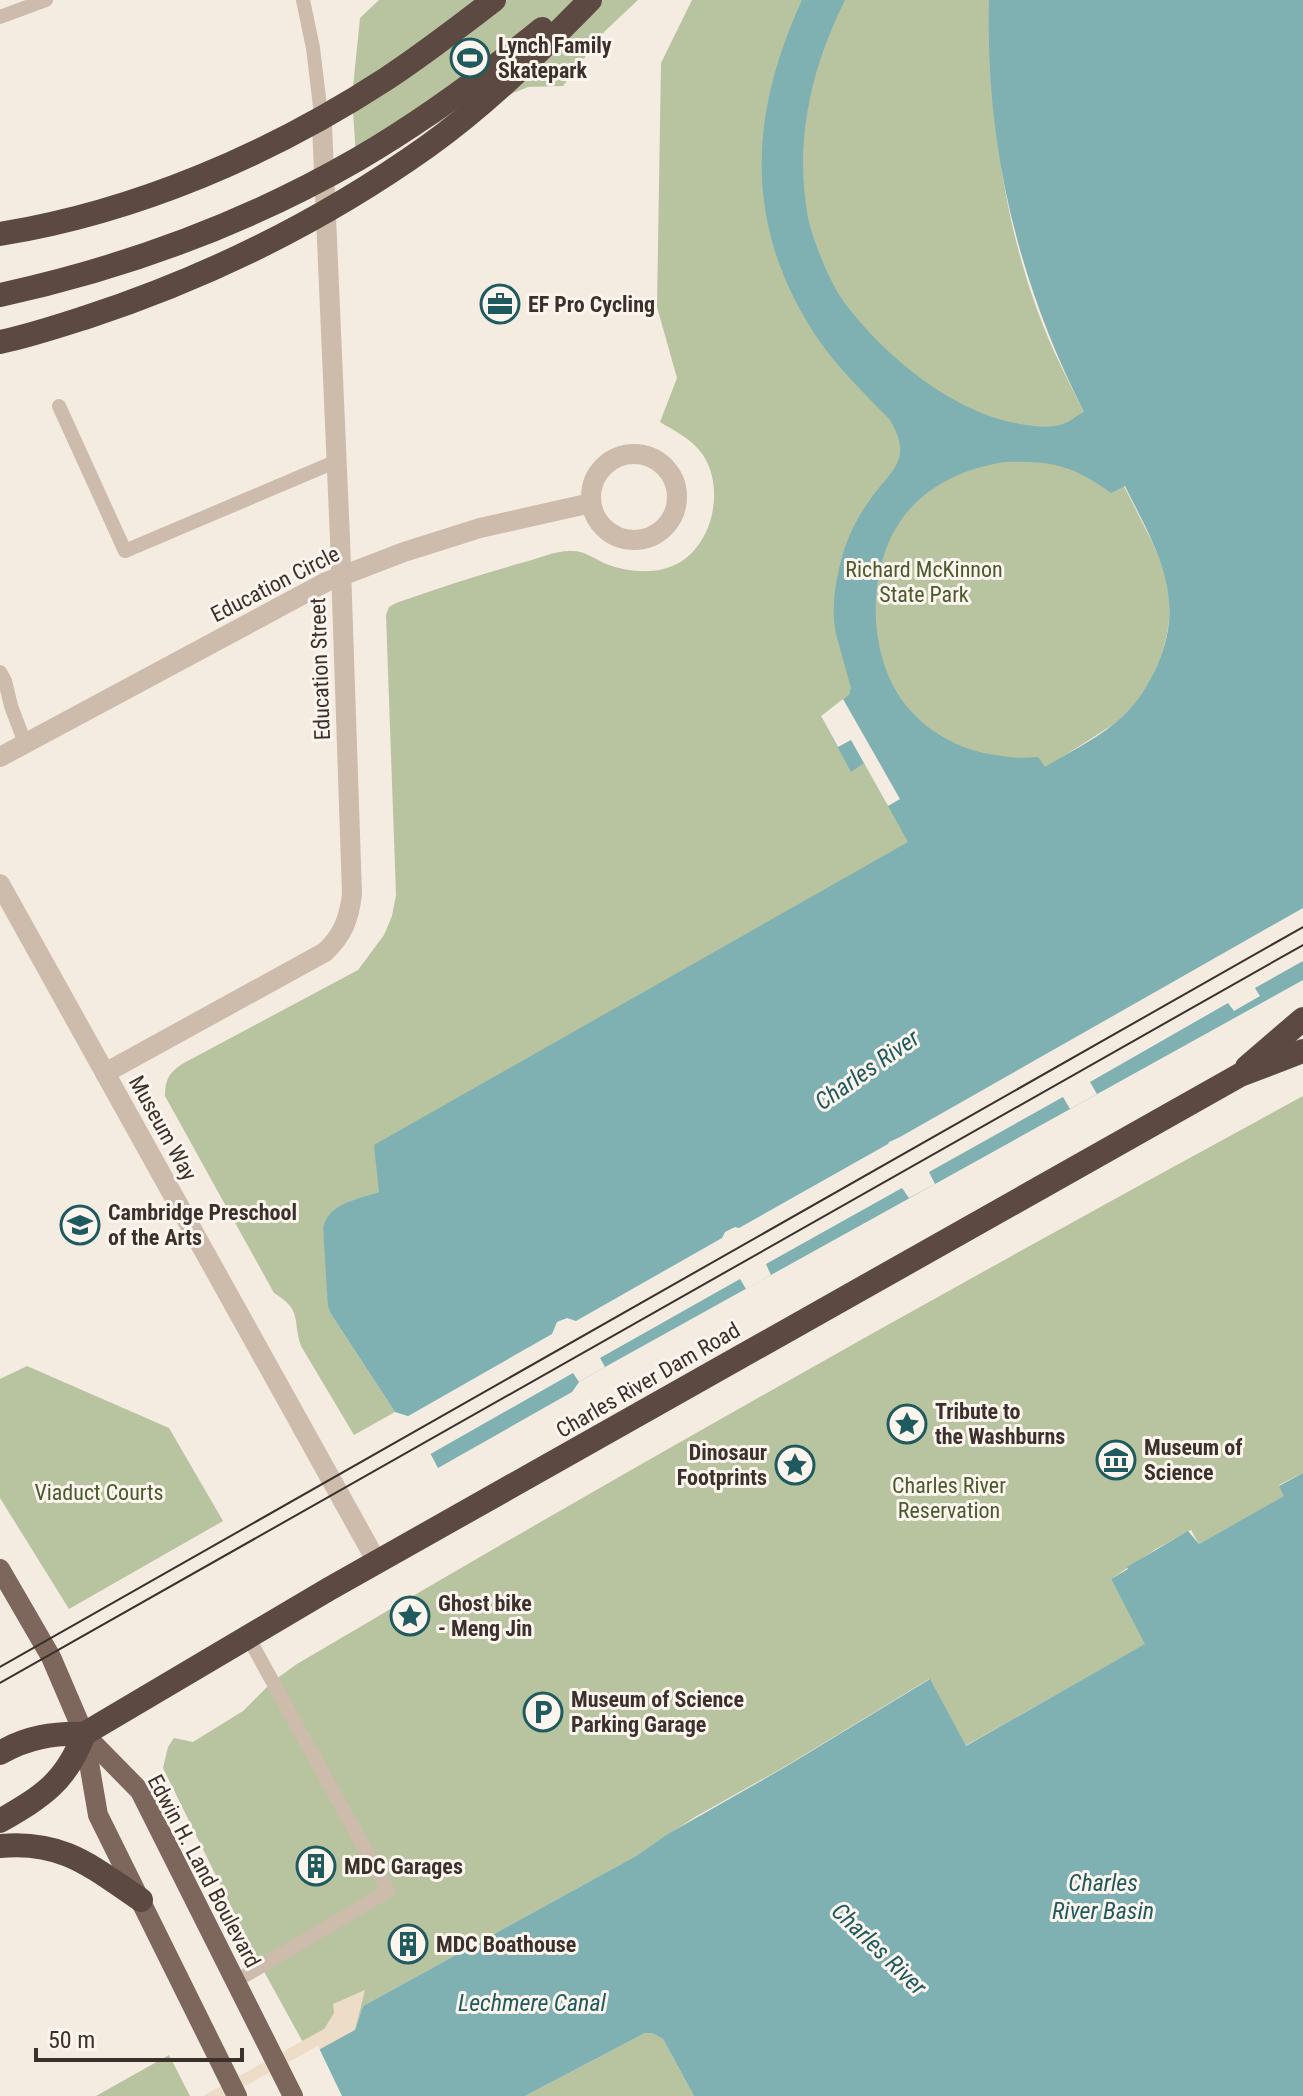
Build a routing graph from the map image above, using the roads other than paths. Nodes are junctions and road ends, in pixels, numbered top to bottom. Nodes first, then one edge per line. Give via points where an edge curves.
1 (46, 0) edge
2 (303, 0) edge
3 (494, 0) edge
4 (575, 0) edge
5 (590, 0) edge
6 (0, 17) edge
7 (322, 125) junction
8 (0, 234) edge
9 (0, 243) edge
10 (0, 295) edge
11 (0, 342) edge
12 (59, 406) dead end
13 (337, 461) junction
14 (591, 503) junction
15 (341, 576) junction
16 (0, 672) edge
17 (25, 743) junction
18 (0, 757) edge
19 (0, 884) edge
20 (1303, 1019) edge
21 (1303, 1051) edge
22 (105, 1073) junction
23 (1240, 1075) junction
24 (377, 1562) junction
25 (0, 1569) edge
26 (248, 1637) junction
27 (84, 1734) junction
28 (0, 1753) edge
29 (0, 1821) edge
30 (0, 1846) edge
31 (141, 1900) junction
32 (236, 1981) junction
33 (237, 2096) edge
34 (293, 2096) edge

1 - 6 lane
2 - 7 lane
3 - 8 highway, bridge via 386,79 255,151 100,211
4 - 10 highway, bridge via 443,105 318,181 142,256
5 - 11 highway, bridge via 476,108 333,208 177,284
7 - 9 lane
7 - 13 street, Education Street
12 - 13 lane via 125,551
13 - 15 street, Education Street
14 - 14 street via 604,529 616,537 644,539 670,521 677,495 673,478 655,458 628,454 604,466 591,490
14 - 15 street, Education Circle via 480,528
15 - 17 street, Education Circle
15 - 22 street, Education Street via 352,894 344,930 325,952
16 - 17 lane
17 - 18 street, Education Circle
19 - 22 street, Museum Way
20 - 23 highway, Charles River Dam Road
21 - 23 highway, Charles River Dam Road
22 - 24 street, Museum Way
23 - 24 highway, Charles River Dam Road
24 - 26 highway, Charles River Dam Road
25 - 27 main road via 51,1657
26 - 27 highway, Charles River Dam Road
26 - 32 lane via 388,1891
27 - 28 highway via 40,1737
27 - 29 highway via 50,1789
27 - 31 main road via 98,1815
27 - 32 main road, Edwin H. Land Boulevard via 140,1791
30 - 31 highway via 34,1845 70,1855
31 - 33 main road
32 - 34 main road, Edwin H. Land Boulevard

